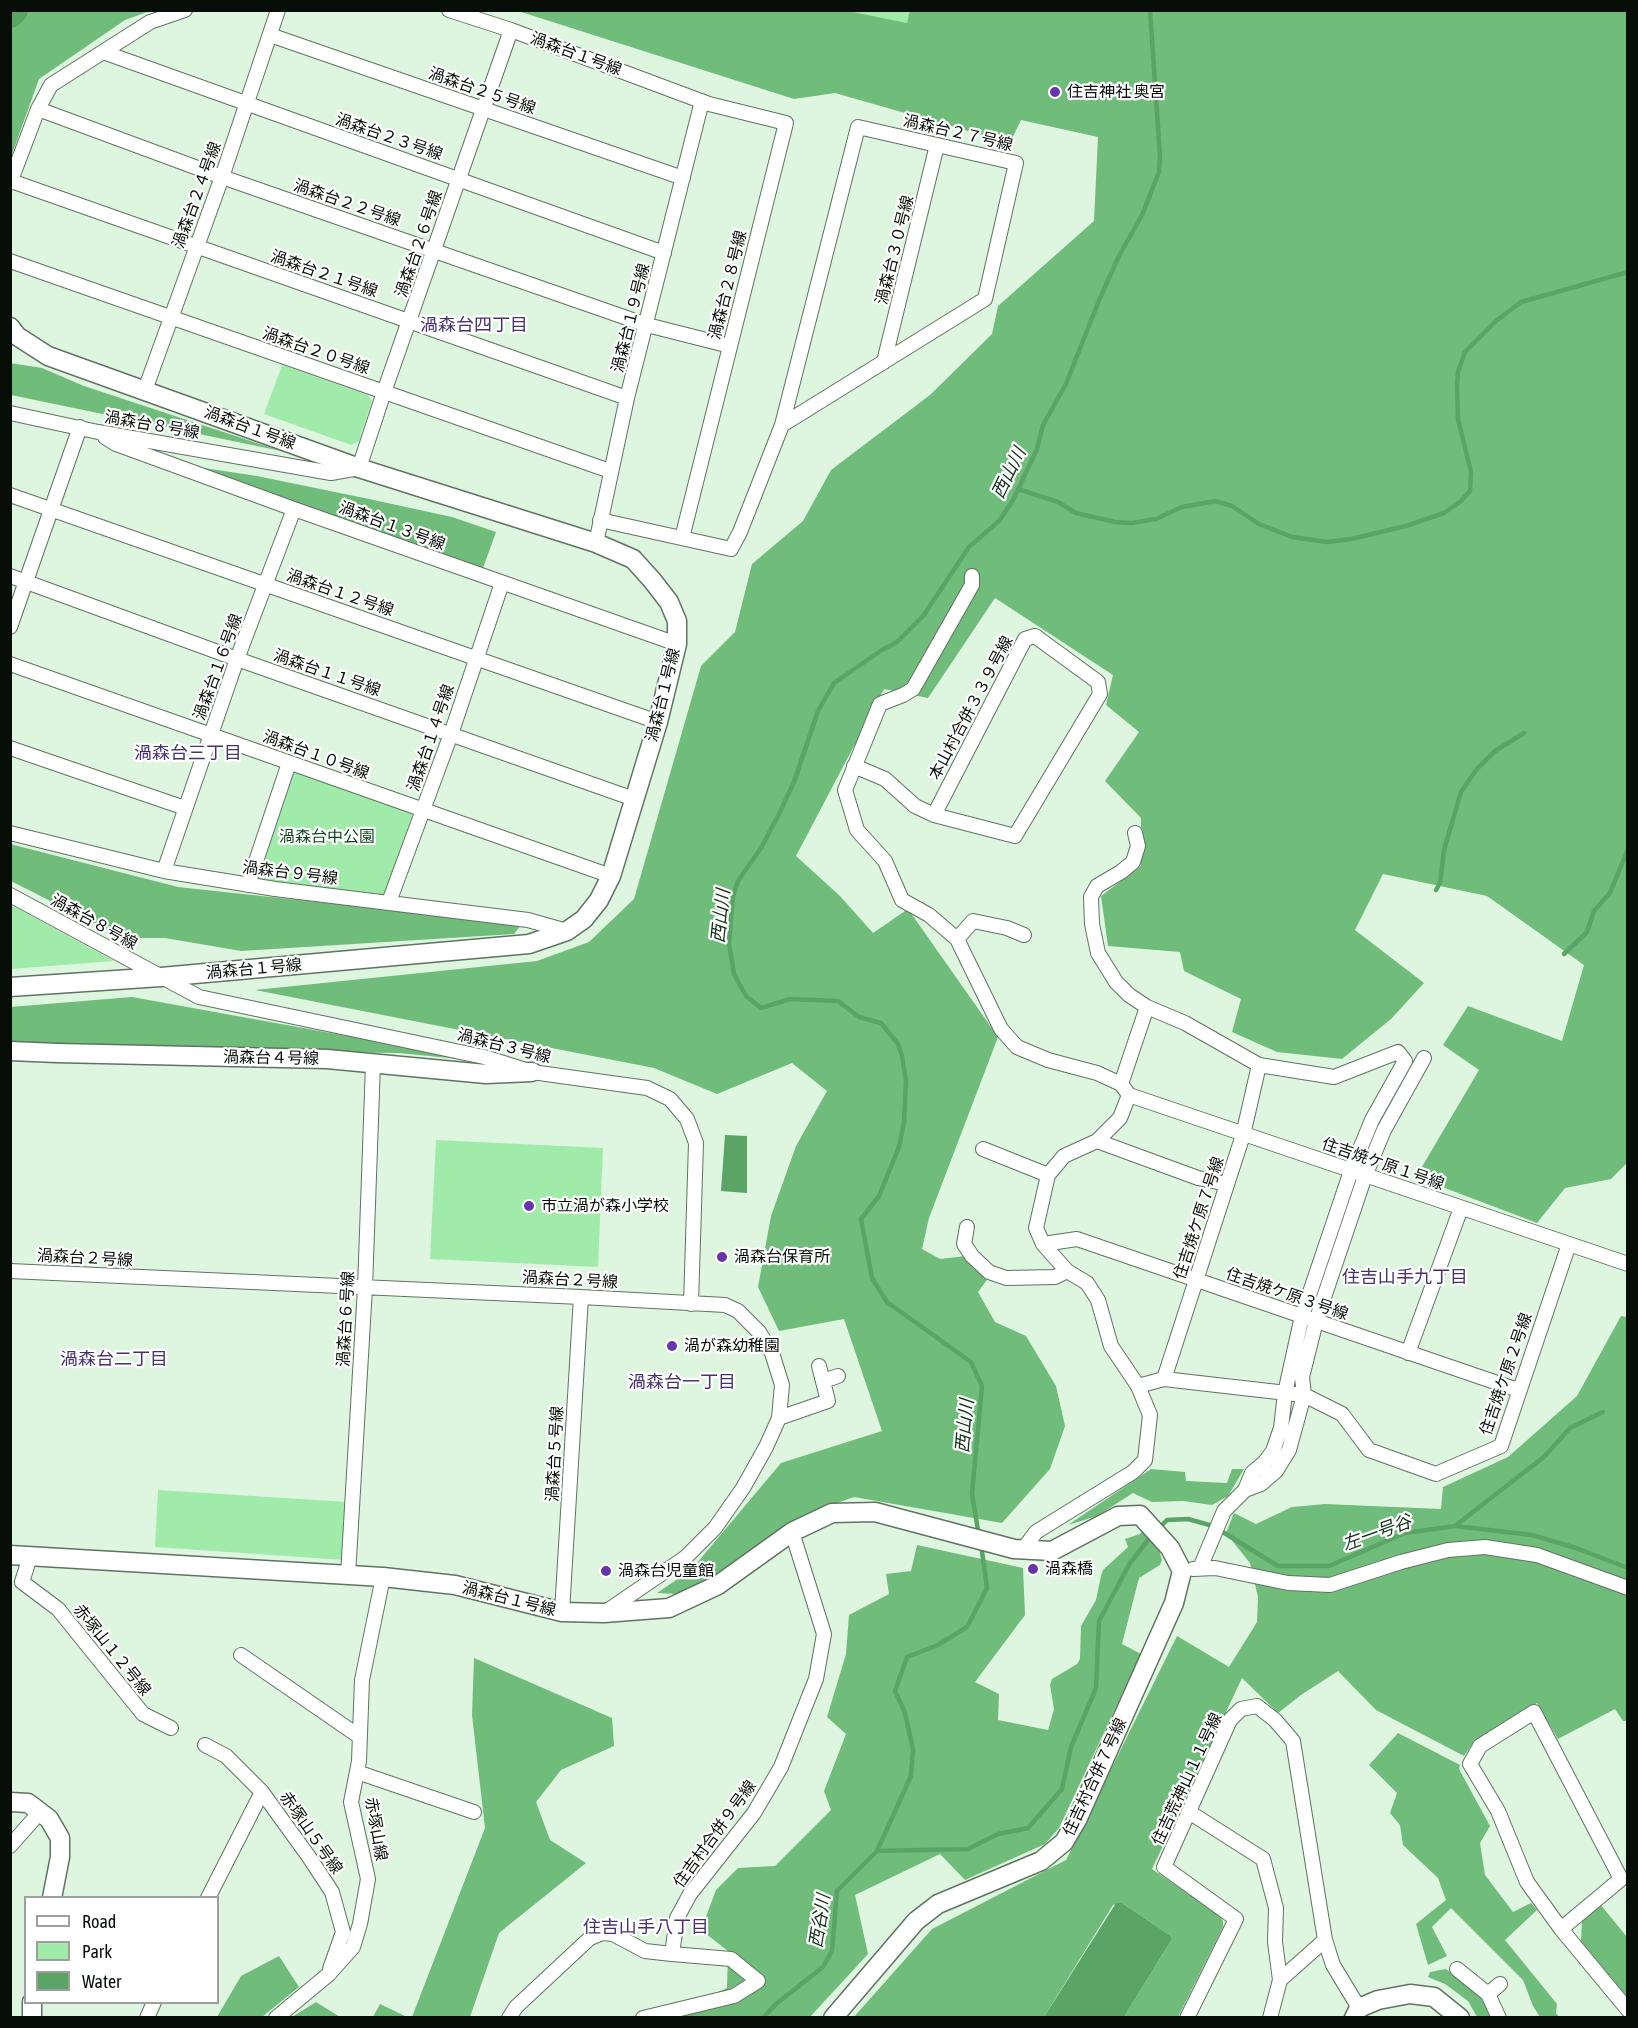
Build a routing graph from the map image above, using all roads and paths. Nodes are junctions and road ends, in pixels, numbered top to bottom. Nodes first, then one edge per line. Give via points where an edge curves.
1 (185, 10) edge
2 (278, 10) edge
3 (449, 10) edge
4 (511, 30) junction
5 (270, 35) junction
6 (103, 52) junction
7 (702, 101) junction
8 (247, 105) junction
9 (38, 109) junction
10 (483, 109) junction
11 (937, 145) junction
12 (222, 177) junction
13 (683, 178) junction
14 (459, 179) junction
15 (11, 182) edge
16 (197, 247) junction
17 (435, 250) junction
18 (664, 253) junction
19 (10, 261) edge
20 (170, 317) junction
21 (410, 322) junction
22 (647, 325) junction
23 (10, 327) edge
24 (730, 346) junction
25 (884, 362) junction
26 (145, 390) junction
27 (384, 392) junction
28 (627, 398) junction
29 (10, 413) edge
30 (782, 425) junction
31 (80, 428) junction
32 (99, 432) junction
33 (359, 468) junction
34 (610, 471) junction
35 (10, 495) edge
36 (52, 509) junction
37 (294, 509) junction
38 (600, 520) junction
39 (682, 538) junction
40 (596, 543) junction
41 (10, 576) edge
42 (972, 576) dead end
43 (27, 582) junction
44 (502, 583) junction
45 (265, 585) junction
46 (10, 627) edge
47 (677, 644) junction
48 (476, 658) junction
49 (237, 659) junction
50 (10, 664) edge
51 (658, 722) junction
52 (211, 734) junction
53 (451, 734) junction
54 (10, 748) edge
55 (289, 763) junction
56 (854, 766) junction
57 (634, 799) junction
58 (185, 808) junction
59 (423, 810) junction
60 (934, 815) junction
61 (10, 833) edge
62 (1135, 833) dead end
63 (164, 871) junction
64 (611, 876) junction
65 (248, 885) junction
66 (10, 895) edge
67 (389, 902) junction
68 (567, 931) junction
69 (1024, 935) dead end
70 (957, 939) junction
71 (161, 977) junction
72 (10, 987) edge
73 (1148, 1007) junction
74 (10, 1051) edge
75 (1424, 1058) dead end
76 (373, 1064) junction
77 (1259, 1065) junction
78 (532, 1072) junction
79 (1125, 1090) junction
80 (1243, 1134) junction
81 (1097, 1141) junction
82 (983, 1149) dead end
83 (1351, 1171) junction
84 (1048, 1175) junction
85 (1365, 1176) junction
86 (1227, 1184) junction
87 (1461, 1208) junction
88 (967, 1227) dead end
89 (1043, 1244) junction
90 (1569, 1244) junction
91 (1628, 1264) edge
92 (10, 1270) edge
93 (1066, 1271) junction
94 (1195, 1280) junction
95 (365, 1288) junction
96 (581, 1297) junction
97 (691, 1304) junction
98 (1302, 1316) junction
99 (1316, 1321) junction
100 (1408, 1353) junction
101 (819, 1366) dead end
102 (838, 1376) dead end
103 (1164, 1380) junction
104 (823, 1381) junction
105 (1137, 1386) junction
106 (1518, 1390) junction
107 (1285, 1393) junction
108 (1304, 1395) junction
109 (779, 1418) junction
110 (1245, 1490) junction
111 (792, 1532) junction
112 (1018, 1550) junction
113 (10, 1555) edge
114 (30, 1557) junction
115 (1191, 1570) junction
116 (348, 1575) junction
117 (383, 1577) junction
118 (1628, 1588) edge
119 (562, 1612) junction
120 (604, 1613) junction
121 (241, 1655) dead end
122 (171, 1728) dead end
123 (360, 1737) junction
124 (205, 1745) dead end
125 (357, 1772) junction
126 (262, 1792) junction
127 (10, 1802) edge
128 (40, 1812) junction
129 (474, 1812) dead end
130 (1189, 1812) junction
131 (10, 1846) edge
132 (52, 1896) edge
133 (209, 1896) edge
134 (1561, 1929) junction
135 (1325, 1940) junction
136 (672, 1954) junction
137 (1457, 1970) dead end
138 (329, 1974) junction
139 (1280, 1980) junction
140 (1500, 1984) dead end
141 (1488, 1994) junction
142 (153, 2004) edge
143 (1628, 2010) edge
144 (1356, 2013) edge
145 (147, 2018) edge
146 (276, 2018) edge
147 (509, 2018) edge
148 (644, 2018) edge
149 (833, 2018) edge
150 (1187, 2018) edge
151 (1270, 2018) edge
152 (1460, 2018) edge
153 (1499, 2018) edge

1 - 6 street via 150,21
2 - 5 street, 渦森台２４号線
3 - 4 street, 渦森台１号線
4 - 7 street, 渦森台１号線
4 - 10 street, 渦森台２６号線
5 - 8 street, 渦森台２４号線
5 - 10 street, 渦森台２５号線
6 - 8 street, 渦森台２３号線
6 - 9 street via 51,85
7 - 13 street, 渦森台１９号線
7 - 24 street, 渦森台２８号線 via 786,123
8 - 12 street, 渦森台２４号線
8 - 14 street, 渦森台２３号線
9 - 12 street, 渦森台２２号線
9 - 15 street
10 - 13 street, 渦森台２５号線
10 - 14 street, 渦森台２６号線
11 - 25 street, 渦森台３０号線
11 - 25 street, 渦森台２７号線 via 1016,164 985,299
11 - 30 street, 渦森台２７号線 via 858,127
12 - 16 street, 渦森台２４号線
12 - 17 street, 渦森台２２号線
13 - 18 street, 渦森台１９号線
14 - 17 street, 渦森台２６号線
14 - 18 street, 渦森台２３号線
15 - 16 street, 渦森台２１号線
16 - 20 street, 渦森台２４号線
16 - 21 street, 渦森台２１号線
17 - 21 street, 渦森台２６号線
17 - 22 street, 渦森台２２号線
18 - 22 street, 渦森台１９号線
19 - 20 street, 渦森台２０号線
20 - 26 street, 渦森台２４号線
20 - 27 street, 渦森台２０号線
21 - 27 street, 渦森台２６号線
21 - 28 street, 渦森台２１号線
22 - 24 street, 渦森台２２号線
22 - 28 street, 渦森台１９号線
23 - 26 street, 渦森台１号線 via 48,356
24 - 39 street, 渦森台２８号線
25 - 30 street, 渦森台２７号線
26 - 33 street, 渦森台１号線
27 - 33 street, 渦森台２６号線
27 - 34 street, 渦森台２０号線
28 - 34 street, 渦森台１９号線
29 - 31 street, 渦森台８号線
30 - 39 street, 渦森台２７号線 via 731,549
31 - 32 street, 渦森台８号線
31 - 36 street
32 - 33 street, 渦森台８号線 via 331,473
32 - 37 street, 渦森台１３号線 via 116,444
33 - 40 street, 渦森台１号線
34 - 38 street, 渦森台１９号線
35 - 36 street, 渦森台１２号線
36 - 43 street
36 - 45 street, 渦森台１２号線
37 - 44 street, 渦森台１３号線
37 - 45 street, 渦森台１６号線
38 - 39 street, 渦森台２７号線
38 - 40 street, 渦森台１９号線
40 - 47 street, 渦森台１号線 via 633,559 652,579 677,621
41 - 43 street, 渦森台１１号線
42 - 56 street via 972,585 913,689 880,704
43 - 46 street
43 - 49 street, 渦森台１１号線
44 - 47 street, 渦森台１３号線
44 - 48 street, 渦森台１４号線
45 - 48 street, 渦森台１２号線
45 - 49 street, 渦森台１６号線
47 - 51 street, 渦森台１号線
48 - 51 street, 渦森台１２号線
48 - 53 street, 渦森台１４号線
49 - 52 street, 渦森台１６号線
49 - 53 street, 渦森台１１号線
50 - 52 street, 渦森台１０号線
51 - 57 street, 渦森台１号線
52 - 55 street, 渦森台１０号線
52 - 58 street, 渦森台１６号線
53 - 57 street, 渦森台１１号線
53 - 59 street, 渦森台１４号線
54 - 58 street
55 - 59 street, 渦森台１０号線
55 - 65 street
56 - 60 street, 本山村合併３３９号線 via 885,779 915,806
56 - 70 street via 845,790 857,830 885,861 902,900 929,915
57 - 64 street, 渦森台１号線
58 - 63 street, 渦森台１６号線
59 - 64 street, 渦森台１０号線
59 - 67 street, 渦森台１４号線
60 - 60 street, 本山村合併３３９号線 via 1025,639 1035,636 1098,682 1100,694 1015,836
61 - 63 street, 渦森台９号線
62 - 73 street via 1138,846 1133,862 1097,886 1091,897 1092,924 1098,953 1116,982
63 - 65 street, 渦森台９号線
64 - 68 street, 渦森台１号線 via 584,919
65 - 67 street, 渦森台９号線
66 - 71 street, 渦森台８号線
67 - 68 street, 渦森台９号線 via 528,920
68 - 71 street, 渦森台１号線 via 529,944
69 - 70 street via 1007,927 973,921
70 - 79 street, 住吉焼ケ原１号線 via 1001,1029 1017,1047 1048,1060 1096,1072
71 - 72 street, 渦森台１号線
71 - 78 street, 渦森台３号線 via 199,997 484,1057
73 - 77 street
73 - 79 street
74 - 76 street, 渦森台４号線 via 327,1059
75 - 85 street via 1384,1130
76 - 78 street, 渦森台４号線 via 486,1074
76 - 95 street, 渦森台６号線
77 - 80 street, 住吉焼ケ原７号線
77 - 83 street via 1334,1077 1398,1052 1405,1061 1372,1120
78 - 97 street, 渦森台３号線 via 647,1088 670,1099 687,1119 696,1143
79 - 80 street, 住吉焼ケ原１号線
79 - 81 street via 1120,1118
80 - 83 street, 住吉焼ケ原１号線
80 - 86 street, 住吉焼ケ原７号線
81 - 84 street via 1064,1156
81 - 86 street via 1198,1178
82 - 84 street
83 - 85 street, 住吉焼ケ原１号線
83 - 98 street
84 - 89 street via 1036,1228
85 - 87 street, 住吉焼ケ原１号線
85 - 99 street
86 - 94 street, 住吉焼ケ原７号線
87 - 90 street, 住吉焼ケ原１号線
87 - 100 street
88 - 93 street via 964,1244 989,1272 1006,1278 1055,1277
89 - 93 street
89 - 94 street, 住吉焼ケ原３号線 via 1077,1239
90 - 91 street, 住吉焼ケ原１号線
90 - 106 street, 住吉焼ケ原２号線
92 - 95 street, 渦森台２号線
93 - 105 street via 1087,1283 1098,1300 1111,1346
94 - 98 street, 住吉焼ケ原３号線
94 - 103 street, 住吉焼ケ原７号線
95 - 96 street, 渦森台２号線
95 - 116 street, 渦森台６号線
96 - 97 street, 渦森台２号線
96 - 119 street, 渦森台５号線
97 - 109 street, 渦森台２号線 via 725,1305 738,1311 759,1332 772,1353 782,1385
98 - 99 street, 住吉焼ケ原３号線
98 - 107 street
99 - 100 street, 住吉焼ケ原３号線
99 - 108 street via 1302,1377
100 - 106 street, 住吉焼ケ原３号線
101 - 104 street
102 - 104 street
103 - 105 street, 住吉焼ケ原２号線
103 - 107 street, 住吉焼ケ原２号線
104 - 109 street via 828,1401
105 - 112 street via 1150,1415 1145,1460 1133,1472 1036,1532
106 - 108 street, 住吉焼ケ原２号線 via 1501,1446 1436,1474 1369,1450 1342,1414
107 - 108 street, 住吉焼ケ原２号線
107 - 110 street via 1281,1428 1273,1450 1252,1473
108 - 110 street via 1289,1450 1276,1471 1261,1484
109 - 120 street, 渦森台２号線 via 743,1488 715,1528 686,1557
110 - 115 street via 1224,1511 1206,1553
111 - 112 street, 渦森台１号線 via 832,1513 875,1512
111 - 120 street, 渦森台１号線 via 718,1585 669,1608
111 - 136 street, 住吉村合併９号線 via 824,1634 816,1679 781,1767 754,1812 690,1894 677,1918
112 - 115 street, 渦森台１号線 via 1052,1551 1118,1516 1140,1515
113 - 114 street, 渦森台１号線
114 - 116 street, 渦森台１号線
114 - 122 street, 赤塚山１２号線 via 22,1582 58,1609 143,1714
115 - 118 street via 1215,1568 1288,1583 1330,1586 1448,1550 1485,1546 1537,1555
115 - 149 street, 住吉村合併７号線 via 1065,1842 1041,1862 938,1904 916,1921
116 - 117 street, 渦森台１号線
117 - 119 street, 渦森台１号線 via 455,1585
117 - 123 street, 赤塚山線 via 362,1680
119 - 120 street, 渦森台１号線
121 - 123 street
123 - 125 street, 赤塚山線
124 - 126 street via 226,1756
125 - 129 street
125 - 138 street, 赤塚山線 via 351,1802 368,1879 353,1947
126 - 133 street, 赤塚山５号線
126 - 138 street, 赤塚山５号線 via 332,1892 343,1932
127 - 128 street via 28,1803
128 - 131 street
128 - 132 street via 60,1838
130 - 135 street, 住吉荒神山１１号線 via 1230,1720 1241,1708 1257,1706 1275,1720 1293,1741
130 - 139 street via 1263,1859 1276,1908
130 - 150 street, 住吉荒神山１１号線 via 1164,1867 1236,1919
134 - 134 street via 1527,1882 1498,1811 1470,1764 1480,1746 1534,1712 1621,1879
134 - 143 street
135 - 139 street
135 - 144 street, 住吉荒神山１１号線
136 - 147 street via 645,1951 613,1934 602,1933 590,1938
136 - 148 street via 731,1959 758,1981 734,1996
137 - 141 street
138 - 146 street, 赤塚山線
139 - 151 street
140 - 141 street
141 - 153 street
142 - 145 street
144 - 152 street via 1378,2000 1410,1994 1434,1997

